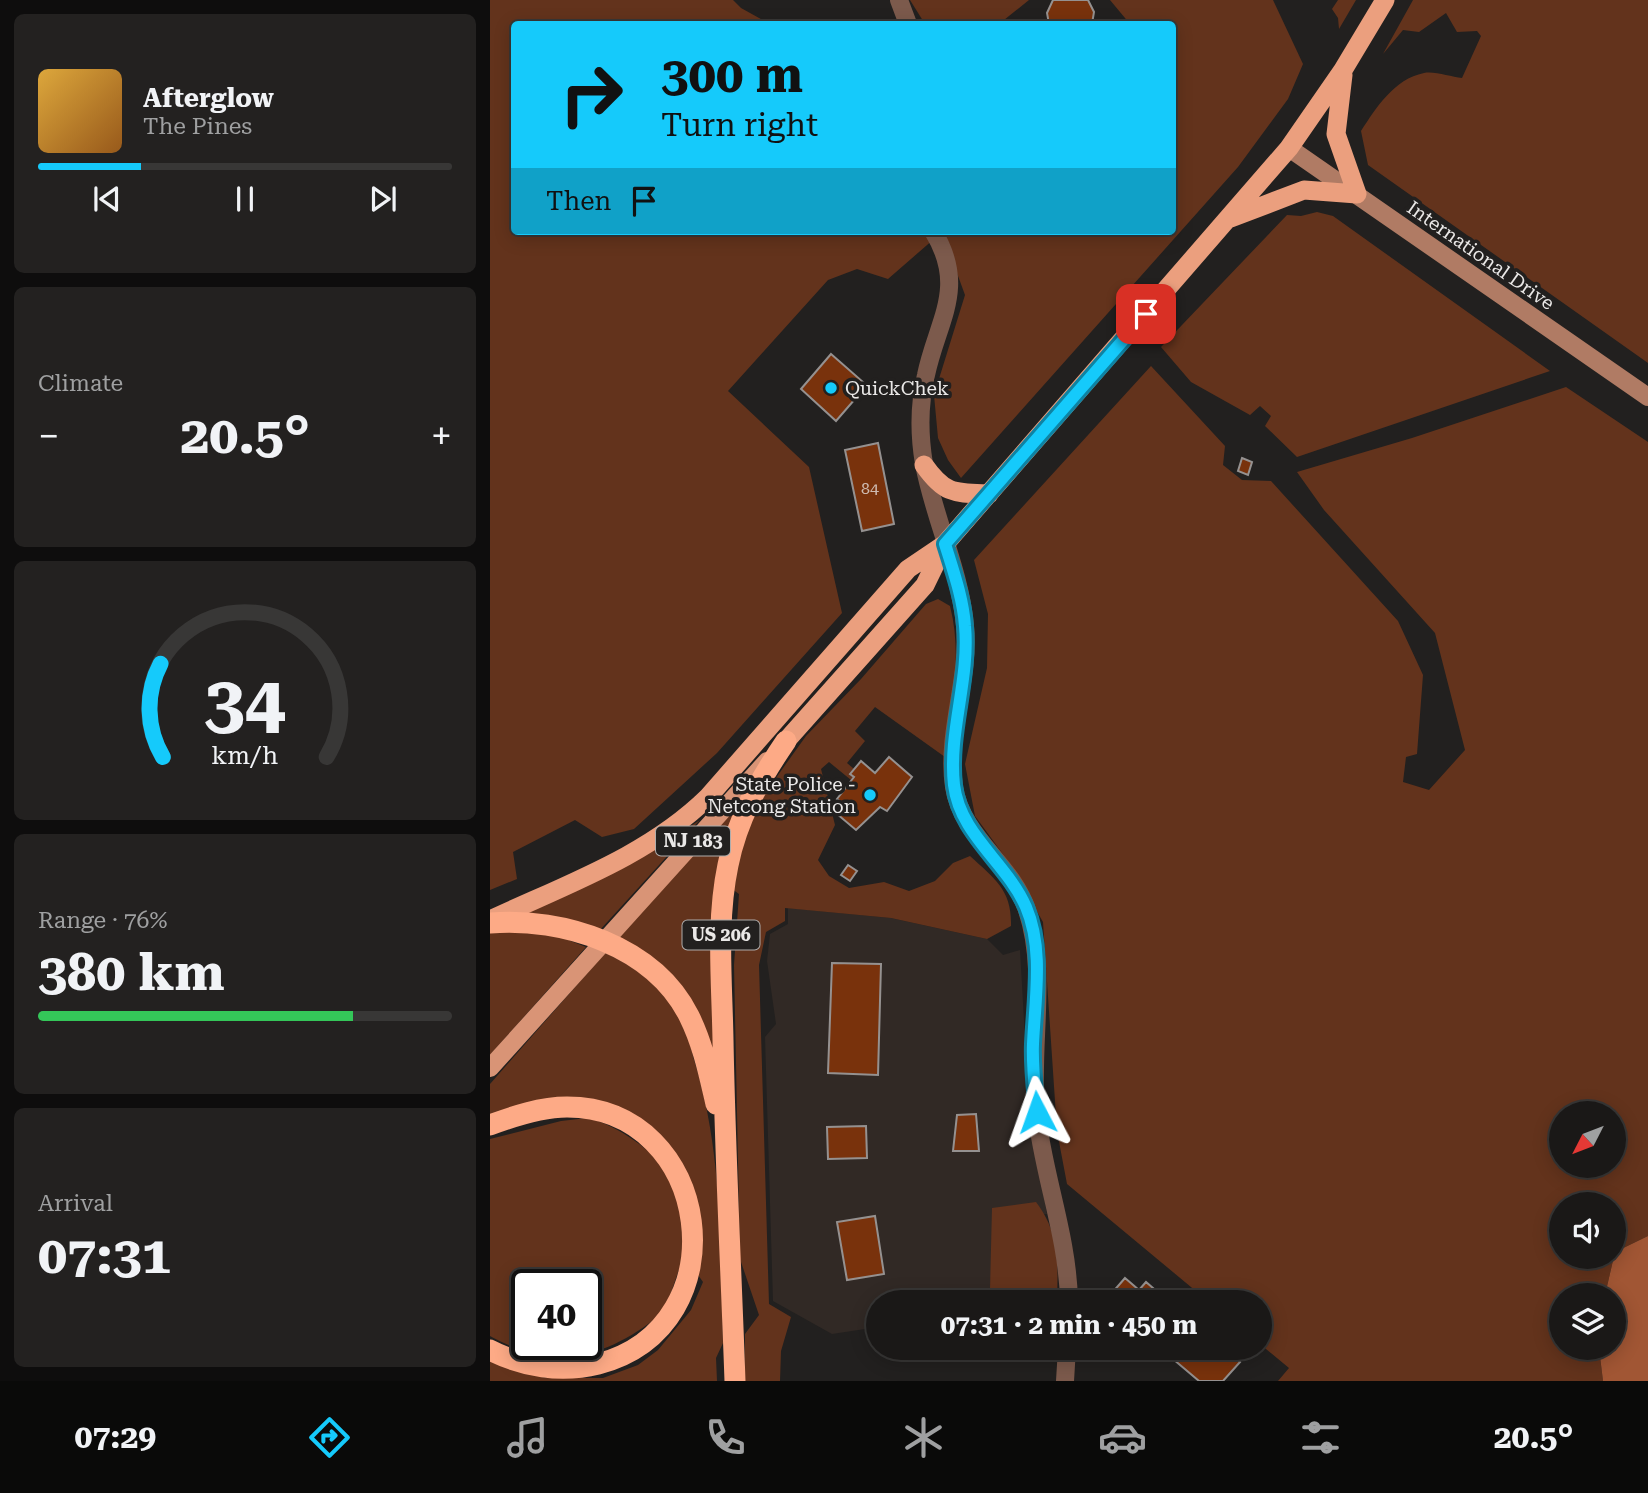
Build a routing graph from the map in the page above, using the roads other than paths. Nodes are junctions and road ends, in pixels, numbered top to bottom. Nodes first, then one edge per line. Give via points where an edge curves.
1 (899, 0) edge
2 (1385, 0) edge
3 (907, 21) edge
4 (1343, 70) junction
5 (1289, 148) junction
6 (1356, 194) junction
7 (1229, 219) junction
8 (935, 235) edge
9 (1648, 397) edge
10 (924, 465) junction
11 (989, 494) junction
12 (945, 544) junction
13 (786, 741) junction
14 (490, 922) edge
15 (603, 942) junction
16 (490, 1068) edge
17 (490, 1125) edge
18 (725, 1143) junction
19 (1068, 1290) edge
20 (490, 1350) edge
21 (1066, 1360) edge
22 (735, 1381) edge
23 (1065, 1381) edge

1 - 3 street
2 - 4 highway, US 206
4 - 5 highway, US 206
4 - 6 highway via 1336,134
5 - 6 main road, International Drive
5 - 7 highway, US 206
6 - 7 highway via 1304,190
6 - 9 main road, International Drive
7 - 11 highway, US 206
8 - 10 street via 946,261 949,293 922,398
10 - 11 highway via 950,492
10 - 12 street
11 - 12 highway, US 206
12 - 13 highway, US 206 via 925,585
12 - 14 highway, US 206 via 908,569 708,797 681,821 622,858
12 - 19 street via 965,626 954,786 966,822 1014,886 1030,919 1036,964 1033,1046 1037,1112 1065,1252
13 - 15 main road, NJ 183
13 - 18 highway, US 206 via 746,808 723,893
14 - 15 highway via 555,925
15 - 16 main road, NJ 183
15 - 18 highway via 647,967 682,1004 705,1058
17 - 20 highway via 566,1107 603,1113 625,1123 659,1149 675,1171 689,1202 694,1238 688,1274 671,1313 631,1350 611,1360 571,1368 534,1366
18 - 22 highway, US 206
21 - 23 street

